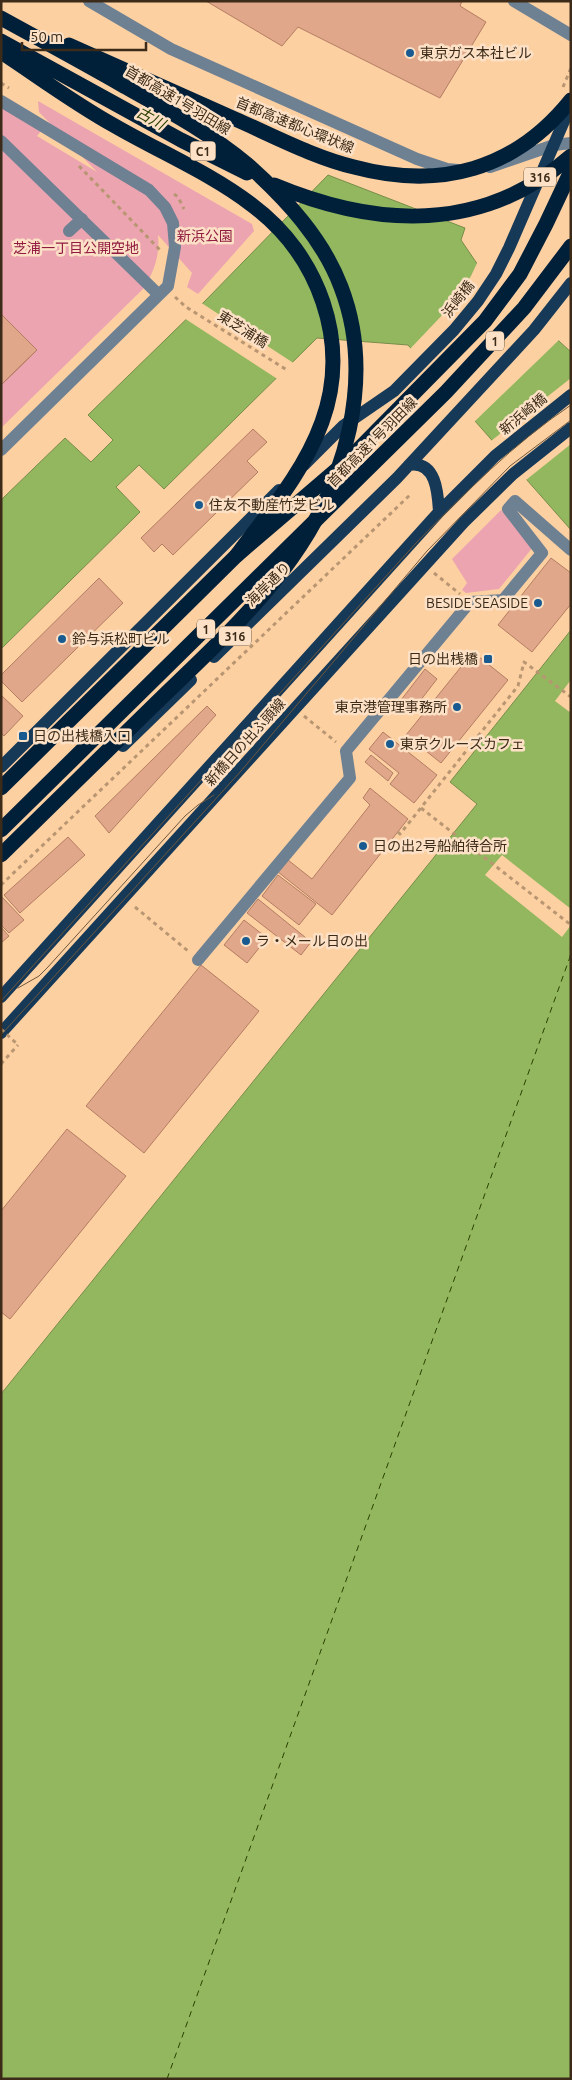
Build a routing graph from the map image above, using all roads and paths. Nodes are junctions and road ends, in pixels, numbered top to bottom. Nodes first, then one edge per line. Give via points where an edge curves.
1 (89, 1) edge
2 (514, 1) edge
3 (1, 17) edge
4 (571, 35) edge
5 (1, 41) edge
6 (1, 52) edge
7 (1, 85) edge
8 (4, 96) edge
9 (571, 100) edge
10 (571, 105) edge
11 (1, 141) edge
12 (571, 143) edge
13 (554, 146) junction
14 (571, 156) edge
15 (78, 165) dead end
16 (571, 171) edge
17 (82, 219) junction
18 (69, 231) dead end
19 (163, 246) dead end
20 (571, 246) edge
21 (571, 283) edge
22 (159, 295) junction
23 (186, 307) dead end
24 (287, 370) dead end
25 (571, 396) edge
26 (571, 428) edge
27 (1, 450) edge
28 (495, 456) joint
29 (409, 465) junction
30 (412, 493) dead end
31 (439, 512) junction
32 (568, 545) edge
33 (237, 555) junction
34 (430, 569) dead end
35 (470, 602) junction
36 (571, 697) edge
37 (303, 715) dead end
38 (346, 751) junction
39 (1, 767) edge
40 (1, 788) edge
41 (420, 808) junction
42 (1, 830) edge
43 (398, 832) dead end
44 (1, 855) edge
45 (1, 864) edge
46 (1, 885) edge
47 (135, 907) dead end
48 (571, 925) edge
49 (198, 960) joint
50 (1, 997) edge
51 (1, 1031) edge
52 (1, 1064) edge

1 - 13 street via 171,49 417,159 447,169 474,172
2 - 4 street
3 - 9 highway, 首都高速都心環状線, bridge via 307,151 353,167 387,174 438,176 493,162 530,140
3 - 44 highway, 首都高速1号羽田線, bridge via 185,120 245,163 269,185 299,217 334,271 347,304 355,360 354,397 342,456 316,518 290,561 212,648
5 - 14 highway, C1, bridge via 244,171 293,193 360,212 420,216 446,214 488,204 524,189
6 - 33 highway, bridge via 87,109 253,205 283,233 315,280 332,334 332,377 327,405 306,458
7 - 8 path
8 - 22 street via 149,190 165,207 173,223 175,247 168,286
10 - 13 main road, 316
11 - 17 street
12 - 13 street
13 - 39 main road, 浜崎橋 / 316 via 496,274 454,330 394,391 343,426
15 - 19 path via 163,254
16 - 33 highway, 1, bridge via 520,274 484,321 348,460
17 - 18 street
17 - 22 street
20 - 42 highway, 首都高速1号羽田線 / 1, bridge via 524,308 472,366
21 - 29 main road, 海岸通り / 316 via 557,303
22 - 27 street
23 - 24 path, 東芝浦橋
25 - 28 main road, 新浜崎橋
26 - 51 main road, 新橋日の出ふ頭線 via 513,474 464,522
28 - 31 main road, 新橋日の出ふ頭線
29 - 31 main road via 424,466 431,474 438,494
29 - 45 main road, 海岸通り / 316
30 - 46 path
31 - 50 main road, 新橋日の出ふ頭線
32 - 35 street via 515,501 508,509 542,553 503,600
33 - 40 highway, 1
34 - 35 path
35 - 38 street
36 - 41 path via 524,662 518,686
37 - 38 path
38 - 49 street via 350,778
41 - 43 path via 400,834
41 - 48 path
47 - 49 path
51 - 52 path, bridge via 18,1045

